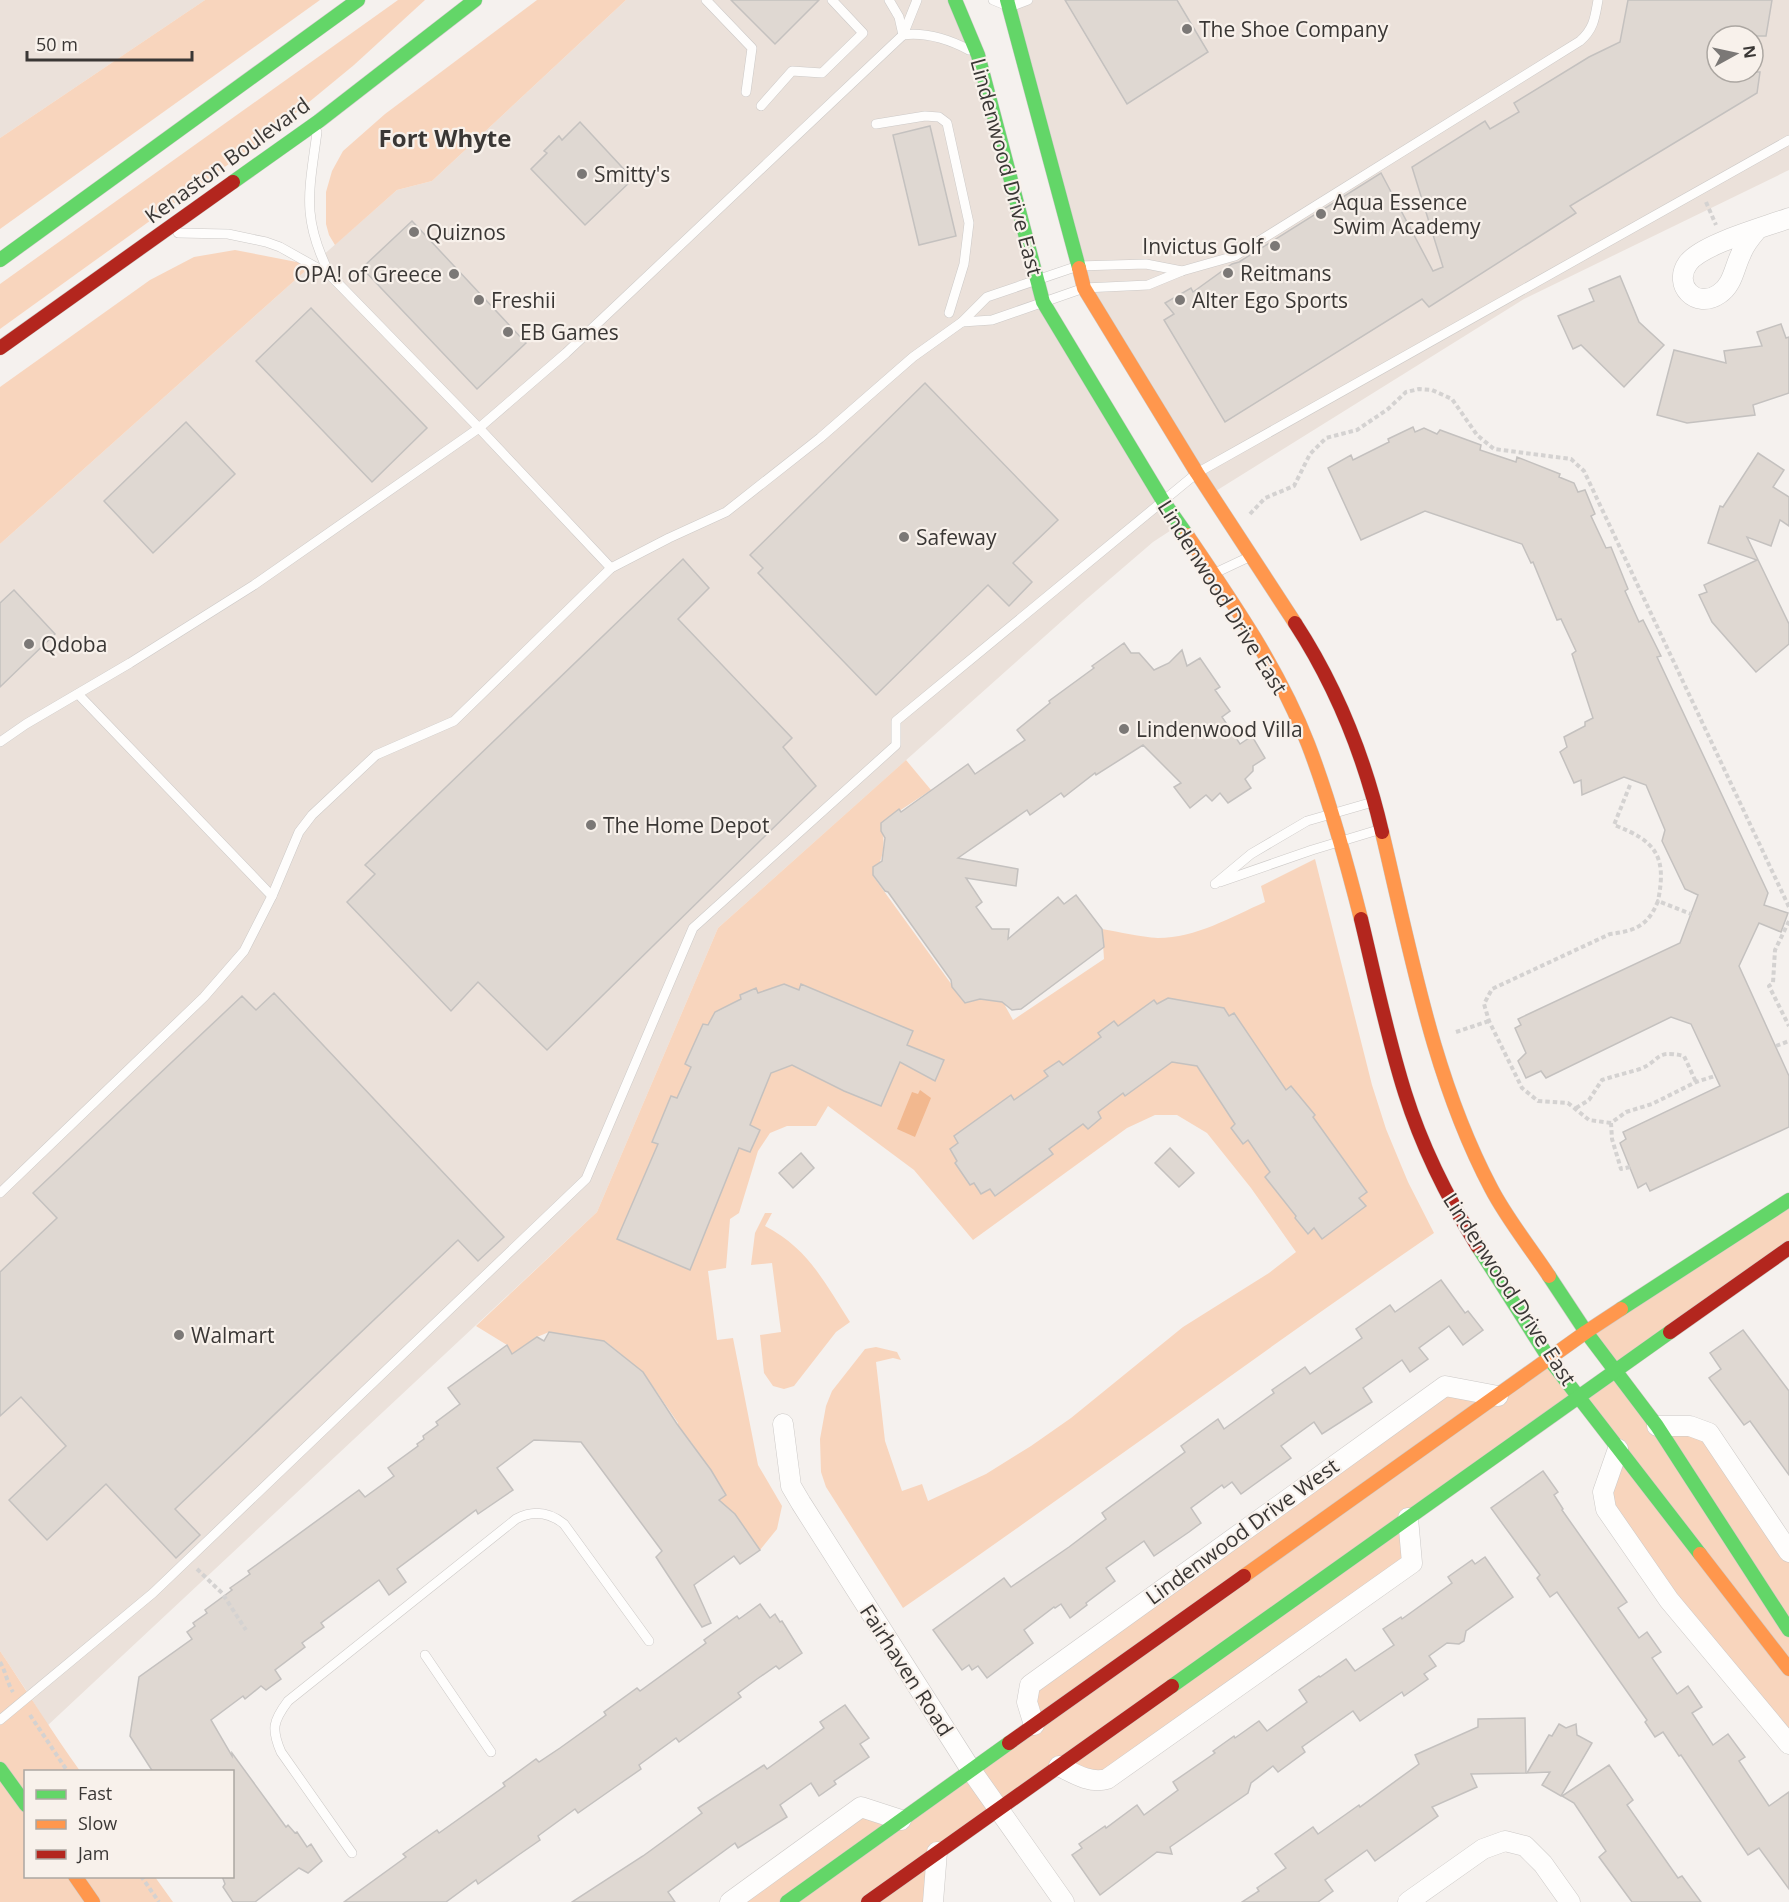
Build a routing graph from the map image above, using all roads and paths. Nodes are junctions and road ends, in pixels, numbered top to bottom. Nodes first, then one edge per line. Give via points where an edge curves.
1 (358, 0) edge
2 (475, 0) edge
3 (706, 0) edge
4 (832, 0) edge
5 (889, 0) edge
6 (917, 0) edge
7 (955, 0) edge
8 (993, 0) edge
9 (1028, 0) edge
10 (1598, 0) edge
11 (1009, 4) edge
12 (903, 35) junction
13 (978, 55) junction
14 (746, 92) dead end
15 (761, 106) dead end
16 (319, 121) junction
17 (876, 124) dead end
18 (1789, 140) edge
19 (1701, 190) junction
20 (1789, 218) edge
21 (1756, 231) junction
22 (162, 232) junction
23 (1724, 242) junction
24 (0, 260) edge
25 (1078, 266) junction
26 (1182, 271) junction
27 (330, 275) junction
28 (1038, 280) junction
29 (1084, 288) junction
30 (1043, 302) junction
31 (949, 313) dead end
32 (963, 322) junction
33 (0, 348) edge
34 (479, 428) junction
35 (1197, 472) junction
36 (1163, 501) junction
37 (1250, 515) dead end
38 (1252, 556) junction
39 (611, 568) junction
40 (1213, 574) junction
41 (78, 694) junction
42 (0, 742) edge
43 (1630, 785) dead end
44 (1376, 802) junction
45 (1332, 814) junction
46 (1383, 829) junction
47 (1341, 841) junction
48 (272, 896) junction
49 (1658, 901) junction
50 (1789, 907) edge
51 (1691, 914) dead end
52 (1789, 921) edge
53 (1489, 1022) junction
54 (1789, 1026) edge
55 (1456, 1032) dead end
56 (1789, 1041) edge
57 (1776, 1046) dead end
58 (1715, 1077) dead end
59 (1696, 1082) junction
60 (1576, 1108) junction
61 (1611, 1123) junction
62 (1630, 1167) dead end
63 (0, 1193) edge
64 (1789, 1200) edge
65 (1789, 1248) edge
66 (1586, 1332) junction
67 (1550, 1359) junction
68 (1615, 1371) junction
69 (1498, 1396) junction
70 (1580, 1396) junction
71 (783, 1424) dead end
72 (1657, 1426) junction
73 (1618, 1449) junction
74 (1408, 1518) junction
75 (1789, 1552) edge
76 (187, 1560) junction
77 (246, 1630) dead end
78 (1789, 1630) edge
79 (649, 1641) dead end
80 (425, 1655) dead end
81 (0, 1662) edge
82 (1789, 1669) edge
83 (21, 1702) junction
84 (0, 1720) edge
85 (1034, 1725) junction
86 (1789, 1743) edge
87 (491, 1752) dead end
88 (1059, 1766) junction
89 (0, 1769) edge
90 (67, 1770) edge
91 (971, 1770) junction
92 (24, 1802) edge
93 (998, 1809) junction
94 (901, 1820) junction
95 (937, 1852) junction
96 (352, 1853) dead end
97 (76, 1878) edge
98 (142, 1878) edge
99 (93, 1902) edge
100 (159, 1902) edge
101 (730, 1902) edge
102 (787, 1902) edge
103 (868, 1902) edge
104 (933, 1902) edge
105 (1064, 1902) edge
106 (1408, 1902) edge
107 (1570, 1902) edge

1 - 24 street
2 - 16 street, Kenaston Boulevard
3 - 14 lane via 752,48
4 - 15 lane via 863,33 822,73 792,71
5 - 12 lane
6 - 12 lane
7 - 13 street, Lindenwood Drive East
8 - 11 lane
9 - 11 lane
10 - 26 lane via 1595,22 1580,41 1236,256
11 - 25 street, Lindenwood Drive East
12 - 13 lane via 937,37
12 - 34 lane via 566,353
13 - 28 street, Lindenwood Drive East
16 - 22 street, Kenaston Boulevard
16 - 27 lane via 309,212 315,241
17 - 31 lane via 925,116 939,117 947,123 969,223 964,264
18 - 19 lane
19 - 23 path
19 - 35 lane
20 - 21 street
21 - 23 street
21 - 23 street via 1727,285 1718,294 1696,299 1684,285 1687,264 1696,255
22 - 27 lane via 257,239
22 - 33 street, Kenaston Boulevard
25 - 26 lane via 1146,264
25 - 28 lane
25 - 29 street, Lindenwood Drive East
26 - 29 lane via 1148,285
27 - 34 lane
28 - 30 street, Lindenwood Drive East
28 - 32 lane via 987,297
29 - 30 lane
29 - 35 street, Lindenwood Drive East
30 - 32 lane via 992,320
30 - 36 street, Lindenwood Drive East
32 - 39 lane via 913,357 820,438 726,512
34 - 39 lane
34 - 41 lane via 254,585
35 - 36 lane
35 - 38 street, Lindenwood Drive East
36 - 40 street, Lindenwood Drive East
36 - 76 lane via 896,721 896,745 693,928 586,1179
37 - 50 path via 1265,498 1294,486 1310,454 1326,438 1357,430 1406,392 1419,389 1452,399 1477,435 1494,449 1571,459 1584,471
38 - 40 lane
38 - 44 street, Lindenwood Drive East via 1330,684
39 - 48 lane via 454,721 376,755 312,814 299,832
40 - 45 street, Lindenwood Drive East via 1272,667 1308,743
41 - 42 lane
41 - 48 lane
43 - 49 path via 1614,825 1639,834 1653,847 1661,864
44 - 45 lane
44 - 46 street, Lindenwood Drive East
45 - 47 street, Lindenwood Drive East
45 - 47 lane via 1307,821 1251,854 1215,884
46 - 47 lane
46 - 66 street, Lindenwood Drive East via 1424,1009 1468,1139 1492,1190
47 - 67 street, Lindenwood Drive East via 1405,1094 1430,1158 1455,1210
48 - 63 lane via 244,951 204,997
49 - 51 path
49 - 53 path via 1653,915 1639,927 1610,934 1492,989 1484,1004
52 - 54 path via 1775,950 1773,983 1769,986
53 - 55 path
53 - 60 path via 1522,1088 1538,1101 1568,1103
56 - 57 path
58 - 59 path
59 - 60 path via 1684,1056 1669,1053 1642,1068 1602,1080 1589,1100
59 - 61 path via 1626,1112
60 - 61 path via 1589,1120
61 - 62 path via 1621,1169
64 - 66 street, Lindenwood Drive West
65 - 68 street
66 - 67 street, Lindenwood Drive West
66 - 68 street, Lindenwood Drive East
67 - 69 street, Lindenwood Drive West
67 - 70 street, Lindenwood Drive East
68 - 70 street
68 - 72 street, Lindenwood Drive East
69 - 85 street, Lindenwood Drive West
69 - 85 street, Lindenwood Drive West via 1444,1386 1030,1685 1027,1702
70 - 73 street, Lindenwood Drive East
70 - 74 street
71 - 91 street, Fairhaven Road via 791,1486
72 - 75 street via 1690,1426 1709,1433
72 - 78 street, Lindenwood Drive East
73 - 82 street, Lindenwood Drive East
73 - 86 street via 1603,1492 1606,1509 1669,1600
74 - 88 street
74 - 88 street via 1412,1563 1403,1570 1107,1779 1083,1777
76 - 77 path via 222,1593
76 - 83 lane
79 - 96 lane via 564,1524 541,1513 526,1514 516,1520 288,1701 278,1714 274,1725 281,1752
80 - 87 lane
81 - 83 path via 8,1685
83 - 84 lane
83 - 90 path
85 - 91 street, Lindenwood Drive West
88 - 93 street
89 - 92 street
91 - 93 street, Fairhaven Road
91 - 94 street, Lindenwood Drive West
93 - 95 street
93 - 105 street, Fairhaven Road
94 - 101 street via 861,1807
94 - 102 street, Lindenwood Drive West
95 - 103 street
95 - 104 street
97 - 99 street
98 - 100 path
106 - 107 street via 1483,1849 1505,1841 1525,1846

